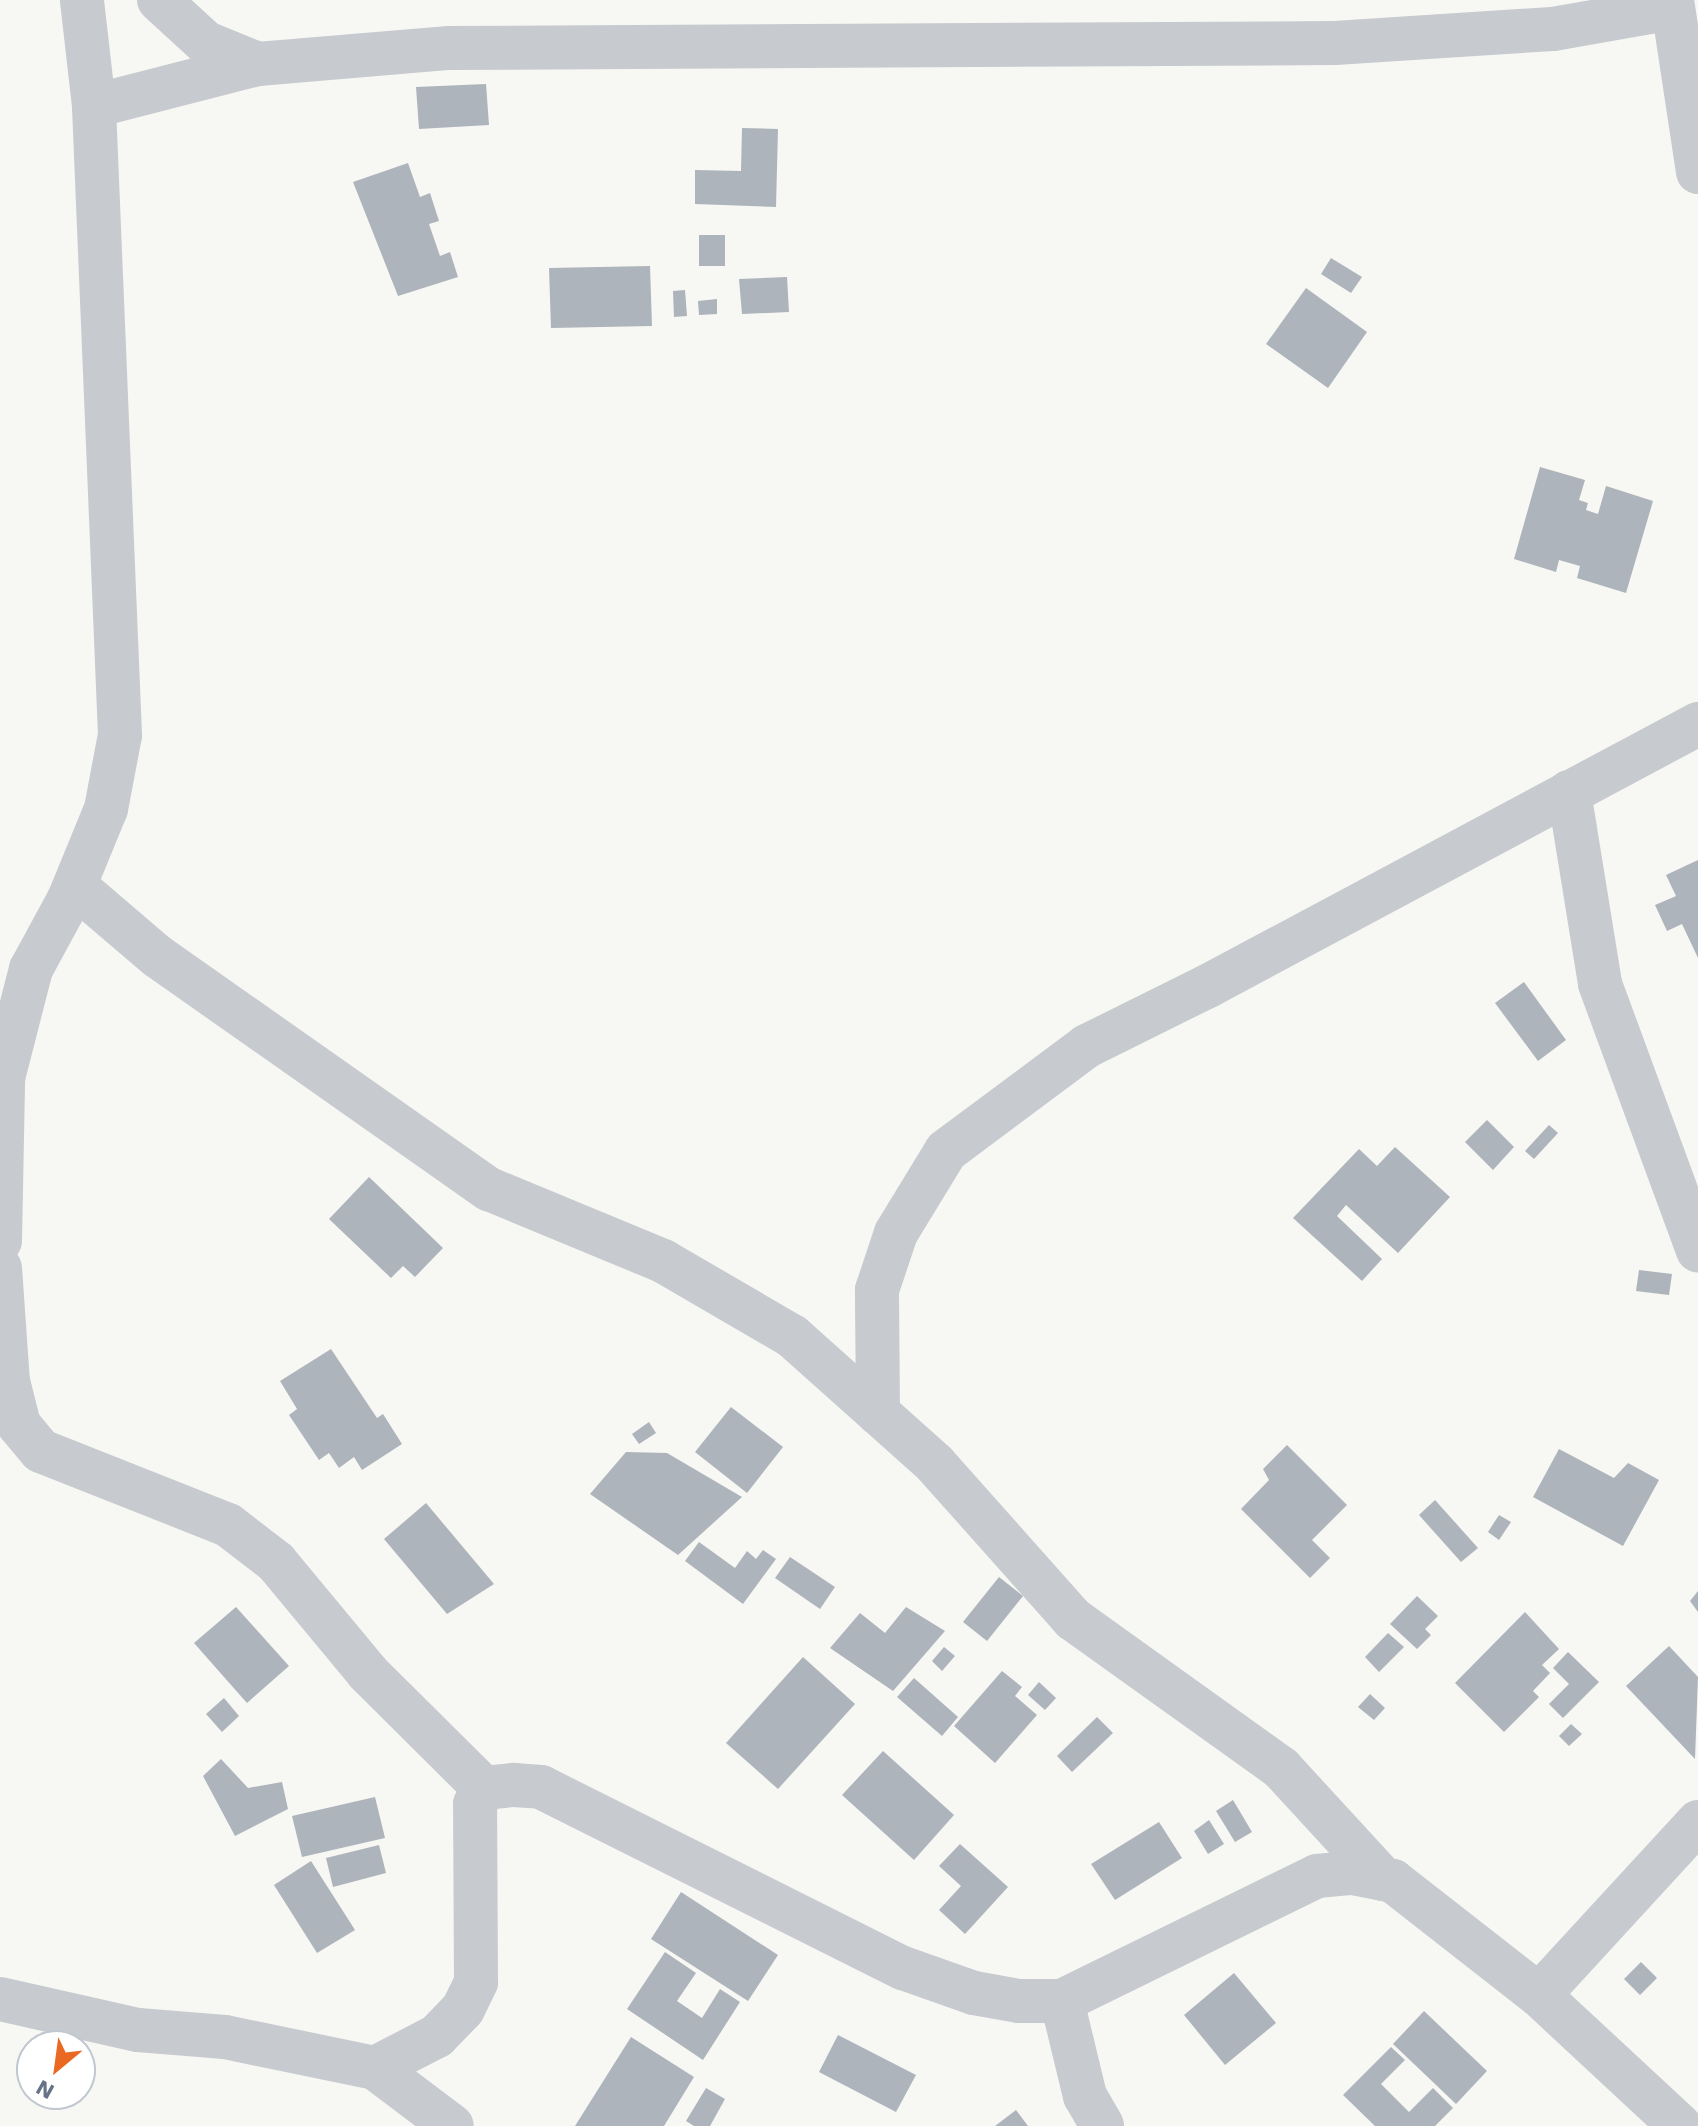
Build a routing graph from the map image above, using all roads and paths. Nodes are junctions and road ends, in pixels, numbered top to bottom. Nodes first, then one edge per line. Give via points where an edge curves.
1 (82, 0) edge
2 (159, 0) edge
3 (1680, 23) edge
4 (258, 64) junction
5 (94, 106) junction
6 (1698, 172) edge
7 (1698, 724) edge
8 (1569, 792) junction
9 (75, 886) junction
10 (0, 1241) edge
11 (1698, 1251) edge
12 (0, 1268) edge
13 (878, 1413) junction
14 (484, 1788) junction
15 (1698, 1822) edge
16 (1383, 1879) junction
17 (1539, 1995) junction
18 (0, 1999) edge
19 (1062, 2001) junction
20 (375, 2068) junction
21 (452, 2126) edge
22 (1102, 2126) edge
23 (1680, 2126) edge

1 - 5 street
2 - 4 street via 206,43
3 - 4 street via 1335,43 478,47
3 - 6 street
4 - 5 street
5 - 9 street via 120,735 106,809
7 - 8 street
8 - 11 street via 1600,984
8 - 13 street via 1087,1046 946,1151 896,1233 877,1290
9 - 10 street via 31,969 3,1078
9 - 13 street via 157,956 489,1189 663,1261 792,1336
12 - 14 street via 8,1381 19,1425 41,1451 228,1525 276,1562 368,1673
13 - 16 street via 935,1464 1073,1619 1281,1768
14 - 19 street via 541,1787 903,1968 974,1993
14 - 20 street via 472,1826 476,1982 463,2009 437,2036
15 - 17 street
16 - 17 street via 1393,1881
16 - 19 street via 1352,1873 1317,1876
17 - 23 street
18 - 20 street via 138,2030 225,2037
19 - 22 street via 1085,2096
20 - 21 street

